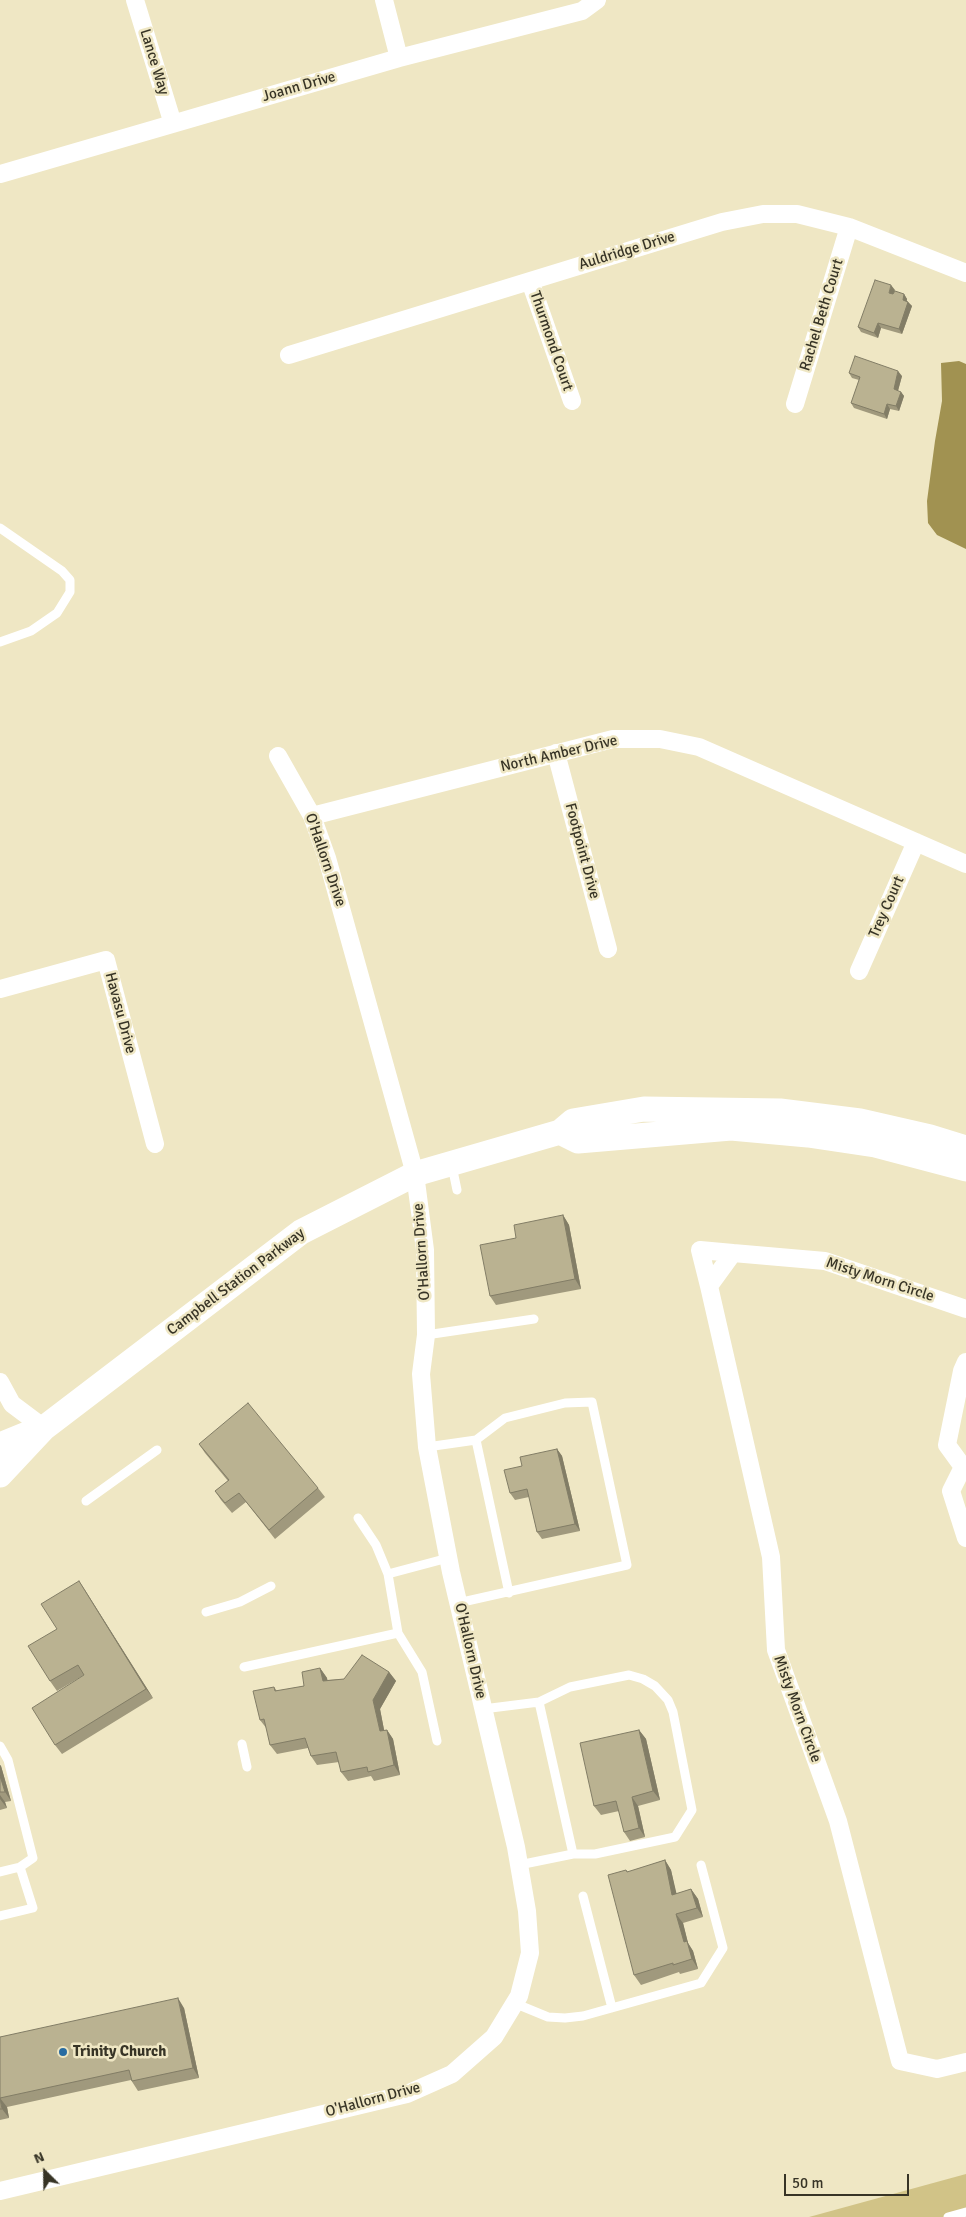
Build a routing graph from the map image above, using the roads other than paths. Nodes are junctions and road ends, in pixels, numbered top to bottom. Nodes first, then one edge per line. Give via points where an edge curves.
1 (135, 0) edge
2 (384, 0) edge
3 (597, 0) edge
4 (399, 58) junction
5 (173, 124) junction
6 (0, 174) edge
7 (849, 227) junction
8 (966, 273) edge
9 (530, 281) junction
10 (289, 355) dead end
11 (572, 401) dead end
12 (795, 404) dead end
13 (0, 528) edge
14 (0, 642) edge
15 (556, 752) junction
16 (278, 756) dead end
17 (312, 816) junction
18 (916, 842) junction
19 (966, 864) edge
20 (608, 949) dead end
21 (859, 971) dead end
22 (0, 989) edge
23 (560, 1132) junction
24 (155, 1144) dead end
25 (966, 1148) edge
26 (451, 1163) junction
27 (966, 1169) edge
28 (415, 1174) junction
29 (457, 1190) dead end
30 (733, 1253) junction
31 (709, 1286) junction
32 (966, 1309) edge
33 (534, 1319) dead end
34 (426, 1335) junction
35 (966, 1362) edge
36 (0, 1382) edge
37 (44, 1428) junction
38 (476, 1440) junction
39 (0, 1445) edge
40 (427, 1447) junction
41 (157, 1450) dead end
42 (965, 1466) edge
43 (0, 1475) edge
44 (86, 1501) dead end
45 (358, 1518) dead end
46 (966, 1538) edge
47 (448, 1558) junction
48 (388, 1574) junction
49 (271, 1586) dead end
50 (509, 1593) junction
51 (458, 1603) junction
52 (206, 1612) dead end
53 (398, 1633) junction
54 (244, 1667) dead end
55 (539, 1702) junction
56 (483, 1708) junction
57 (437, 1741) dead end
58 (242, 1744) dead end
59 (0, 1746) edge
60 (247, 1767) dead end
61 (572, 1854) junction
62 (519, 1865) junction
63 (701, 1865) dead end
64 (20, 1867) junction
65 (0, 1872) edge
66 (582, 1896) dead end
67 (0, 1916) edge
68 (514, 2003) junction
69 (612, 2008) junction
70 (966, 2062) edge
71 (0, 2191) edge
72 (966, 2212) edge
73 (948, 2217) edge

1 - 5 street, Lance Way
2 - 4 street
3 - 4 street, Joann Drive via 582,11
4 - 5 street, Joann Drive
5 - 6 street, Joann Drive
7 - 8 street, Auldridge Drive
7 - 9 street, Auldridge Drive via 797,214 762,214 722,222
7 - 12 street, Rachel Beth Court
9 - 10 street, Auldridge Drive
9 - 11 street, Thurmond Court
13 - 14 lane via 70,580 70,592 56,613 31,631
15 - 17 street, North Amber Drive
15 - 18 street, North Amber Drive via 613,739 660,739 699,747
15 - 20 street, Footpoint Drive
16 - 17 street, O'Hallorn Drive
17 - 28 street, O'Hallorn Drive via 330,868
18 - 19 street, North Amber Drive
18 - 21 street, Trey Court
22 - 24 street, Havasu Drive via 106,960
23 - 25 street, Campbell Station Parkway via 573,1121 644,1109 721,1108 780,1111 860,1122
23 - 26 street, Campbell Station Parkway
23 - 27 street via 578,1141 730,1128 808,1135 875,1145
26 - 28 street, Campbell Station Parkway
26 - 29 lane
28 - 34 street, O'Hallorn Drive via 425,1250
28 - 37 street, Campbell Station Parkway via 301,1232
30 - 31 street
30 - 31 street, Misty Morn Circle via 700,1250
30 - 32 street, Misty Morn Circle via 825,1261
31 - 70 street, Misty Morn Circle via 771,1558 776,1650 838,1821 900,2061 937,2068
33 - 34 lane
34 - 40 street, O'Hallorn Drive via 421,1374
35 - 42 street via 947,1445
36 - 37 street via 12,1404
37 - 39 street, Campbell Station Parkway
37 - 43 street, Campbell Station Parkway
38 - 40 lane
38 - 50 lane
38 - 50 lane via 505,1418 564,1403 592,1402 627,1565
40 - 47 street, O'Hallorn Drive
41 - 44 lane
42 - 46 street via 951,1491
45 - 48 lane via 376,1545
47 - 48 lane
47 - 51 street, O'Hallorn Drive
48 - 53 lane
49 - 52 lane via 240,1602
50 - 51 lane
51 - 56 street, O'Hallorn Drive
53 - 54 lane
53 - 57 lane via 422,1672
55 - 56 lane
55 - 61 lane
55 - 61 lane via 570,1687 629,1675 655,1686 668,1700 673,1712 692,1810 674,1837 596,1854
56 - 62 street, O'Hallorn Drive
58 - 60 lane
59 - 64 lane via 8,1760 33,1858
61 - 62 lane
62 - 68 street, O'Hallorn Drive via 530,1953 519,1996
63 - 69 lane via 723,1948 701,1983
64 - 65 lane
64 - 67 lane via 33,1908
66 - 69 lane
68 - 69 lane via 548,2017 565,2018
68 - 71 street, O'Hallorn Drive via 494,2038 452,2074 406,2094
72 - 73 lane

